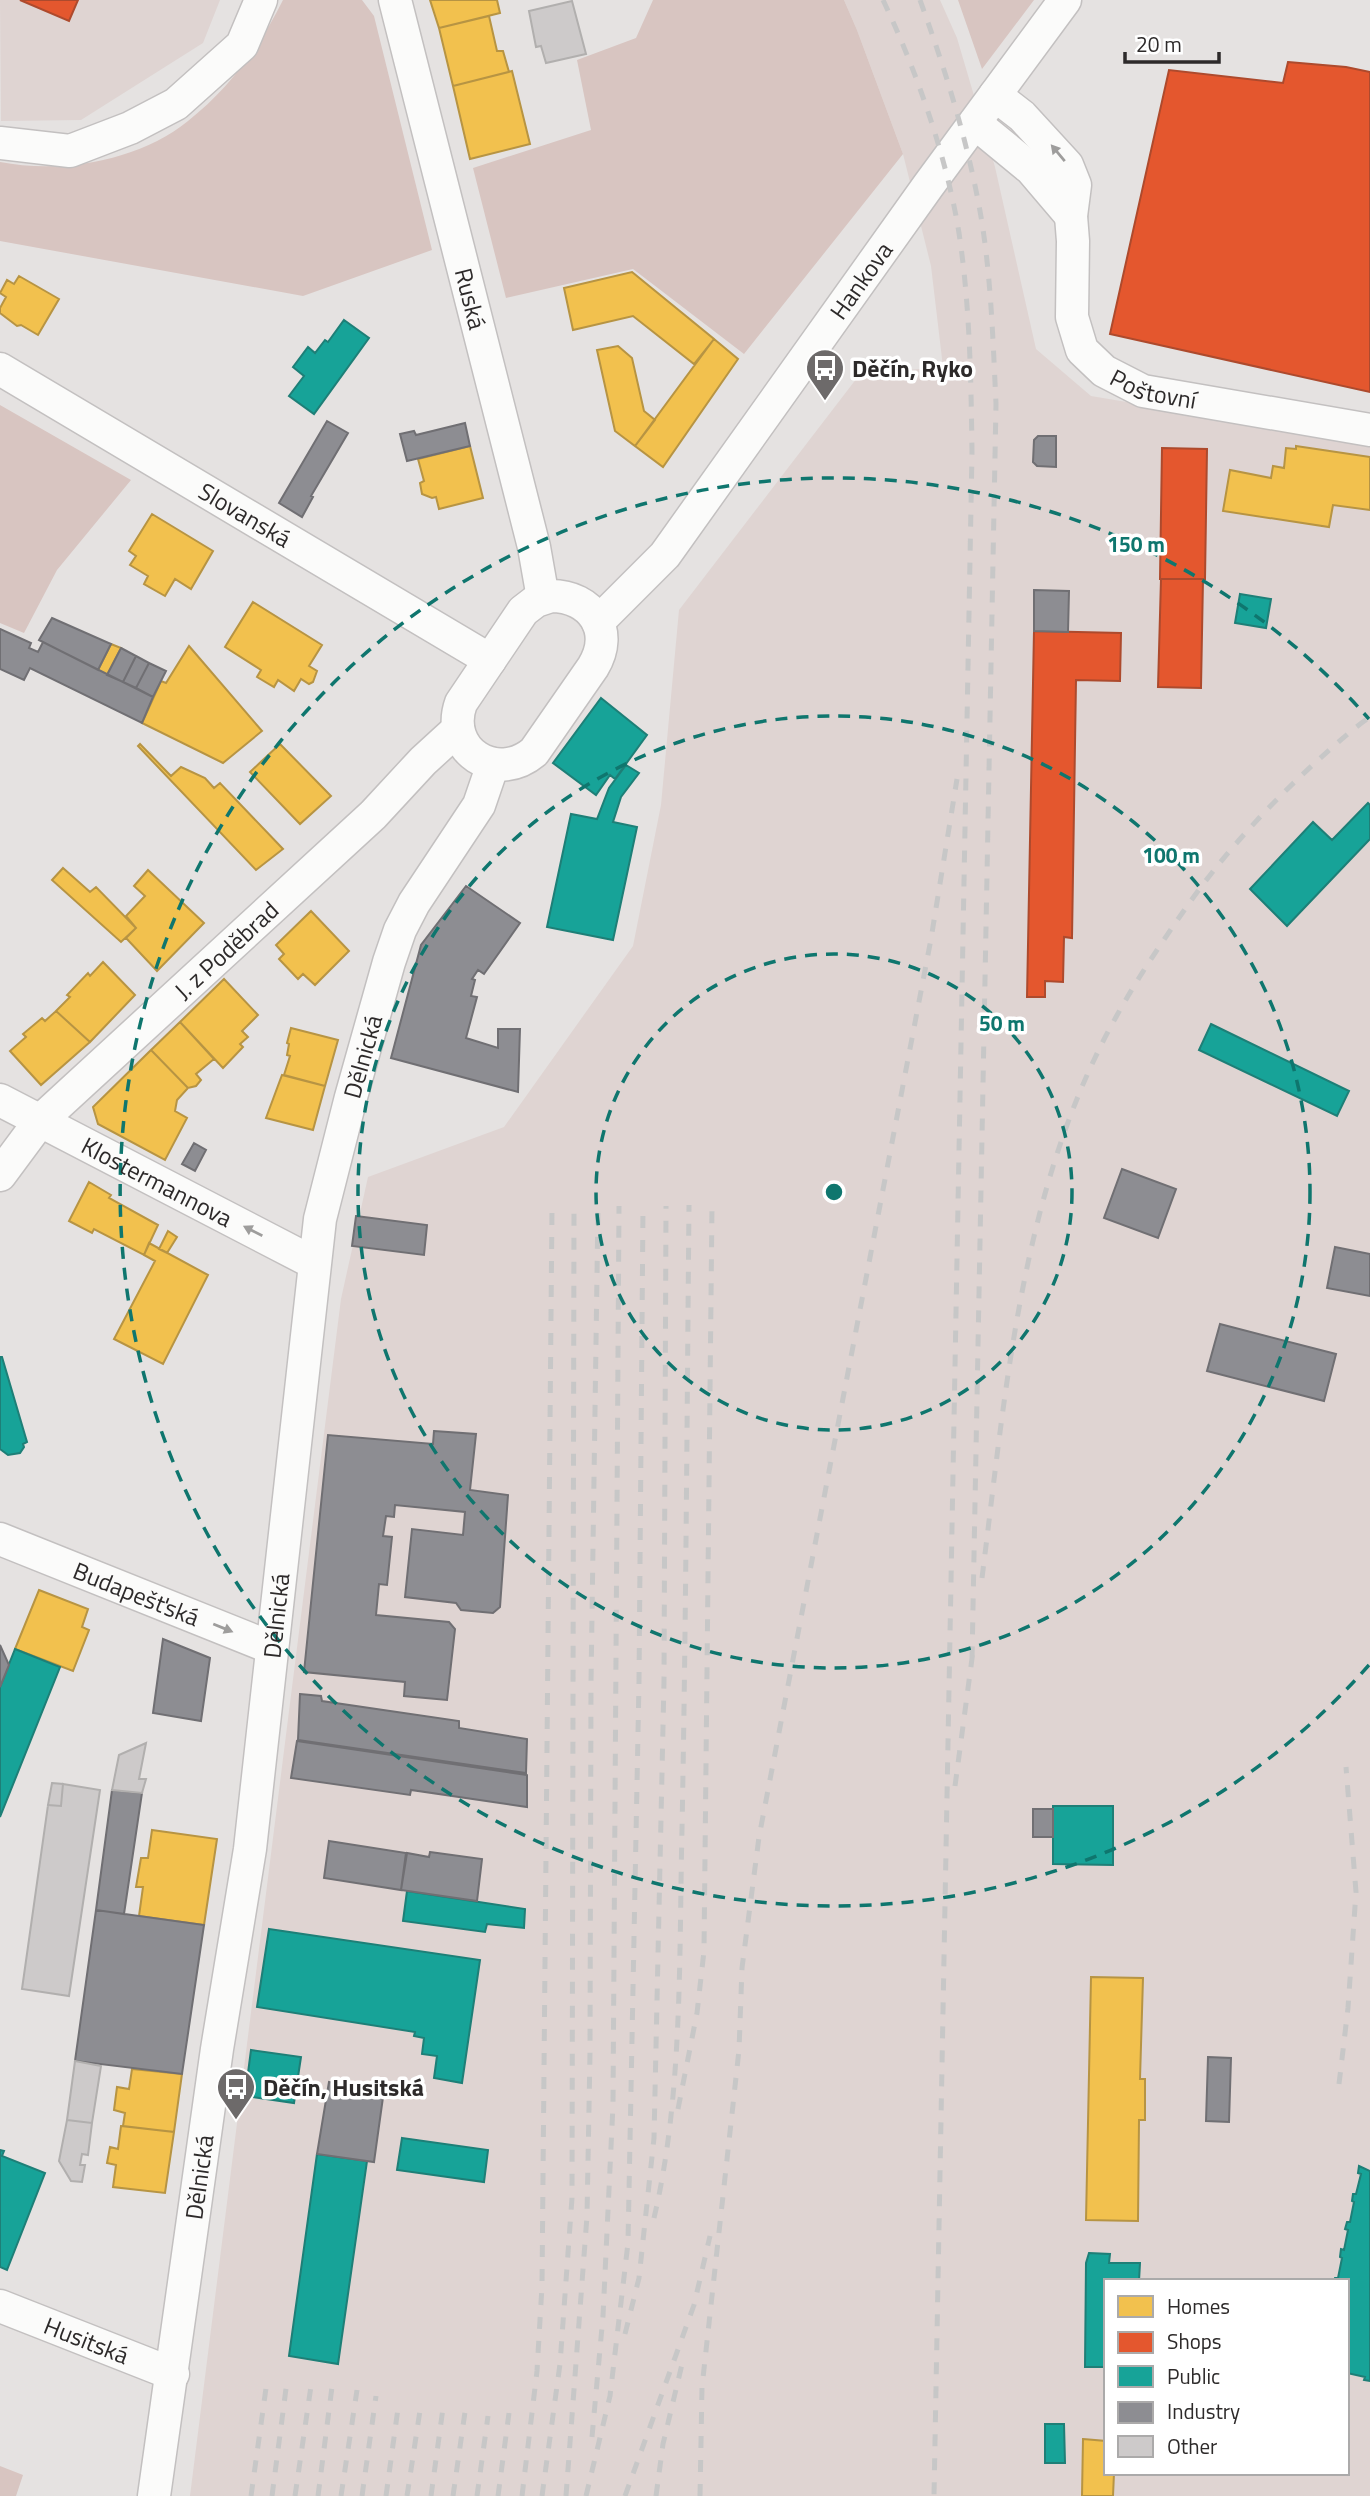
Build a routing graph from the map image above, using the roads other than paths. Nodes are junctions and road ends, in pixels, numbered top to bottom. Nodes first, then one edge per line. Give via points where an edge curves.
1 (261, 0) edge
2 (395, 0) edge
3 (1065, 0) edge
4 (995, 95) junction
5 (975, 123) junction
6 (0, 143) edge
7 (1071, 216) junction
8 (0, 369) edge
9 (1370, 430) edge
10 (543, 598) junction
11 (598, 622) junction
12 (490, 660) junction
13 (458, 729) junction
14 (493, 764) junction
15 (0, 1100) edge
16 (40, 1121) junction
17 (0, 1175) edge
18 (314, 1263) junction
19 (0, 1539) edge
20 (272, 1648) junction
21 (0, 2306) edge
22 (173, 2374) junction
23 (154, 2496) edge

1 - 6 street via 242,45 176,104 70,151
2 - 10 street, Ruská via 534,547
3 - 4 street, Hankova
4 - 5 street, Hankova
7 -> 4 street, Poštovní via 1075,185 1067,165 1022,116
5 - 7 street via 1031,169
5 - 11 street, Hankova via 665,555
7 - 9 street, Poštovní via 1072,317 1082,350 1104,371 1143,391
8 - 12 street, Slovanská
10 - 11 street via 575,599 589,608
10 - 12 street via 523,611
11 - 14 street via 602,646 597,661 539,746 519,762
12 - 13 street via 461,703
13 - 14 street via 470,752
13 - 16 street, J. z Poděbrad via 373,815
14 - 18 street, Dělnická via 479,805 414,903 389,962 320,1219
15 - 16 street, Klostermannova
16 - 17 street, J. z Poděbrad
18 -> 16 street, Klostermannova
18 - 20 street, Dělnická
19 -> 20 street, Budapešťská
20 - 22 street, Dělnická via 250,1849 217,2049
21 - 22 street, Husitská
22 - 23 street, Dělnická

